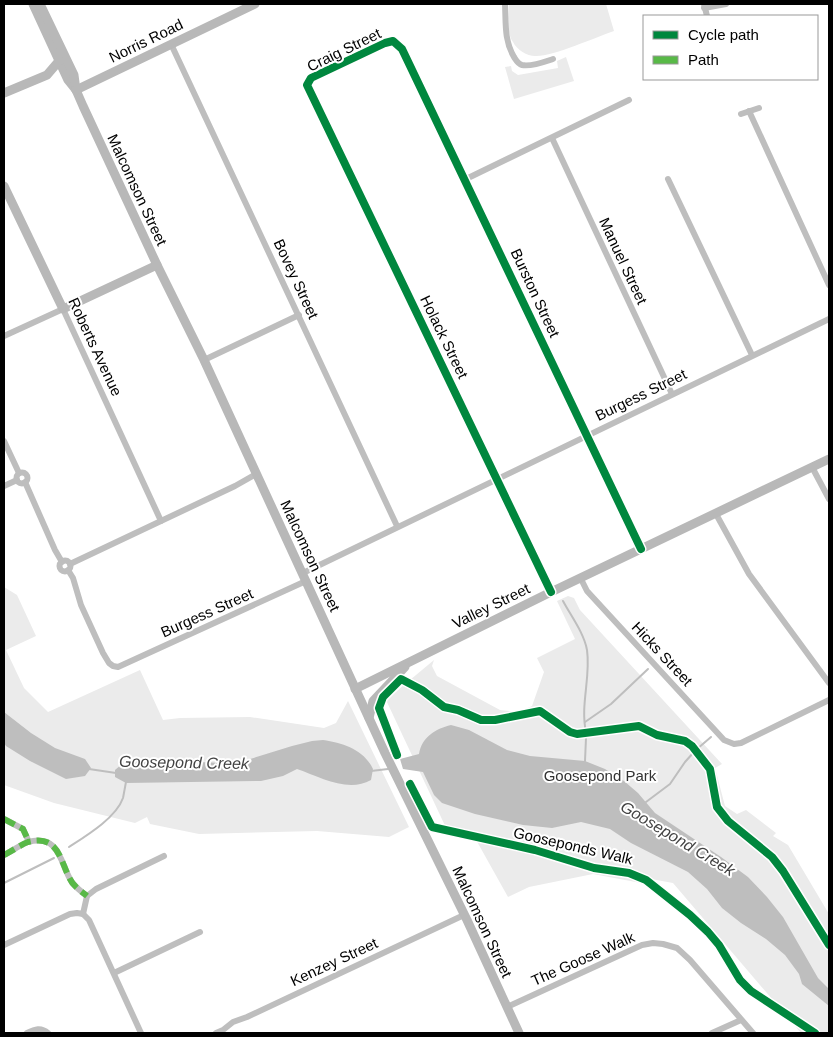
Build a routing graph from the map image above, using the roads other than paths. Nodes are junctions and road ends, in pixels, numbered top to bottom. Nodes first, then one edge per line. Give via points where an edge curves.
1 (33, 4) edge
2 (40, 4) edge
3 (255, 4) edge
4 (505, 4) edge
5 (726, 4) edge
6 (702, 5) edge
7 (171, 44) junction
8 (402, 49) joint
9 (553, 59) dead end
10 (59, 61) junction
11 (76, 90) junction
12 (4, 93) edge
13 (311, 94) joint
14 (629, 100) dead end
15 (758, 108) dead end
16 (749, 111) junction
17 (741, 114) dead end
18 (552, 138) junction
19 (668, 178) dead end
20 (466, 179) junction
21 (4, 186) edge
22 (157, 265) junction
23 (829, 285) edge
24 (62, 309) junction
25 (299, 315) junction
26 (829, 319) edge
27 (4, 336) edge
28 (752, 355) junction
29 (204, 360) junction
30 (672, 394) junction
31 (587, 435) junction
32 (4, 441) edge
33 (829, 459) edge
34 (812, 468) junction
35 (256, 474) junction
36 (18, 477) junction
37 (497, 478) junction
38 (26, 482) junction
39 (4, 486) edge
40 (829, 499) edge
41 (716, 514) junction
42 (161, 521) junction
43 (397, 526) junction
44 (641, 550) junction
45 (69, 567) junction
46 (304, 577) junction
47 (581, 579) junction
48 (551, 592) junction
49 (410, 661) junction
50 (829, 683) edge
51 (355, 689) junction
52 (829, 700) edge
53 (369, 719) junction
54 (4, 819) edge
55 (29, 842) junction
56 (4, 855) edge
57 (164, 856) dead end
58 (87, 896) junction
59 (83, 914) junction
60 (464, 915) junction
61 (200, 932) dead end
62 (4, 945) edge
63 (114, 973) junction
64 (507, 1008) junction
65 (741, 1020) junction
66 (27, 1033) edge
67 (48, 1033) edge
68 (141, 1033) edge
69 (219, 1033) edge
70 (518, 1033) edge
71 (712, 1033) edge
72 (753, 1033) edge

1 - 10 main road, Malcomson Street
2 - 11 main road, Malcomson Street via 74,75
3 - 7 main road, Norris Road
4 - 9 street via 505,31 510,50 518,62 529,65
5 - 6 street
7 - 11 main road, Norris Road
7 - 25 street, Bovey Street
8 - 13 street, Craig Street via 393,41 385,43 311,78 308,85
8 - 20 street, Burston Street
10 - 11 main road, Malcomson Street
10 - 12 main road via 47,75
11 - 22 main road, Malcomson Street
13 - 37 street, Holack Street
14 - 18 street
15 - 16 street
16 - 17 street
16 - 23 street
18 - 20 street
18 - 30 street, Manuel Street
19 - 28 street
20 - 31 street, Burston Street
21 - 24 main road, Roberts Avenue
22 - 24 main road
22 - 29 main road, Malcomson Street
24 - 27 street
24 - 42 street, Roberts Avenue
25 - 29 street
25 - 43 street, Bovey Street
26 - 28 street, Burgess Street
28 - 30 street, Burgess Street
29 - 35 main road, Malcomson Street
30 - 31 street, Burgess Street
31 - 37 street, Burgess Street
31 - 44 street, Burston Street
32 - 36 street
33 - 34 main road, Valley Street
34 - 40 street
34 - 41 main road, Valley Street
35 - 42 street
35 - 46 main road, Malcomson Street
36 - 38 street via 20,483
36 - 38 street via 21,472 26,474
36 - 39 street
37 - 43 street, Burgess Street
37 - 48 street, Holack Street
38 - 45 street via 62,562 60,568 63,571
41 - 44 main road, Valley Street
41 - 50 street via 749,574
42 - 45 street
43 - 46 street, Burgess Street
44 - 47 main road, Valley Street
45 - 46 street, Burgess Street via 81,605 104,653 112,666 118,667
46 - 51 main road, Malcomson Street
47 - 48 main road, Valley Street
47 - 52 street, Hicks Street via 587,591 729,743 741,743
48 - 49 main road, Valley Street
49 - 51 main road, Valley Street
49 - 53 main road via 373,701
51 - 53 main road, Malcomson Street
53 - 60 main road, Malcomson Street
54 - 55 street via 23,829
55 - 56 street
55 - 58 street via 52,845 62,857 69,879
57 - 58 street
58 - 59 street
59 - 62 street via 70,914
59 - 63 street via 89,920
60 - 64 main road, Malcomson Street
60 - 69 street, Kenzey Street via 233,1022
61 - 63 street
63 - 68 street
64 - 65 street, The Goose Walk via 653,943 677,948
64 - 70 main road, Malcomson Street
65 - 71 street
65 - 72 street, The Goose Walk
66 - 67 street via 35,1029

